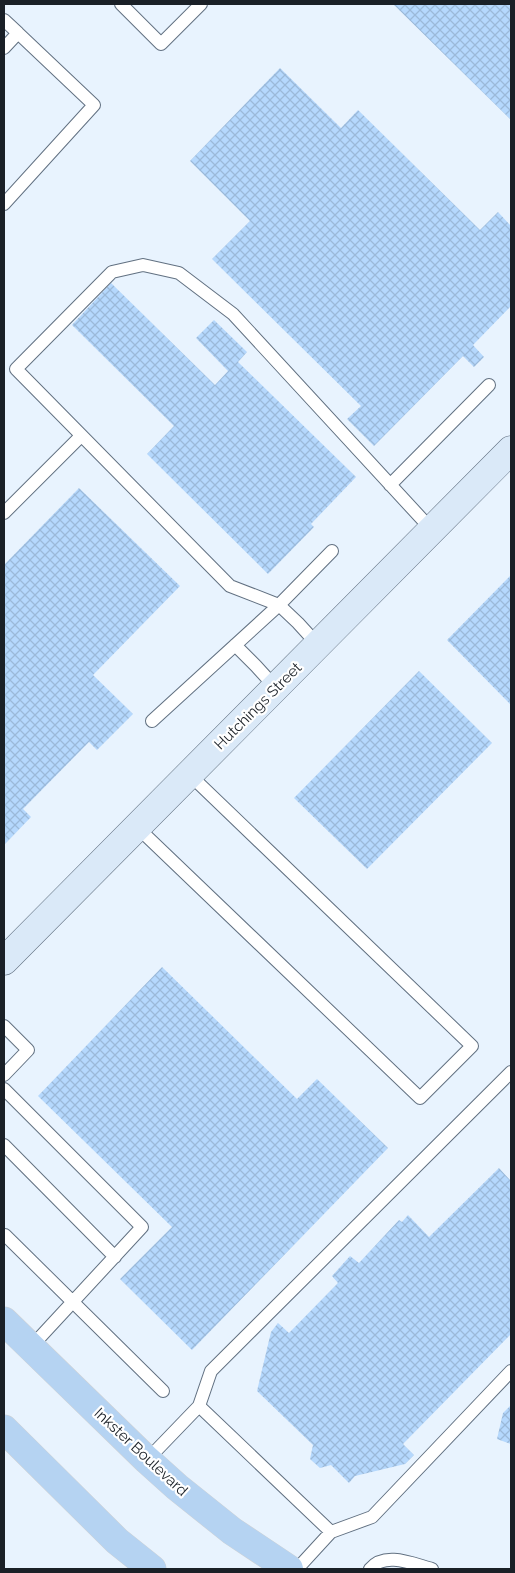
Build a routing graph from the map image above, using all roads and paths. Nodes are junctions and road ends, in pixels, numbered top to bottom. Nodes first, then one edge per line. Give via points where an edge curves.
1 (121, 4) edge
2 (201, 4) edge
3 (4, 20) edge
4 (18, 33) junction
5 (4, 48) edge
6 (4, 204) edge
7 (489, 385) dead end
8 (81, 436) junction
9 (511, 450) edge
10 (390, 485) junction
11 (4, 513) edge
12 (432, 530) junction
13 (332, 551) dead end
14 (279, 605) junction
15 (235, 645) junction
16 (318, 645) junction
17 (276, 688) junction
18 (152, 721) dead end
19 (190, 774) junction
20 (138, 826) junction
21 (4, 961) edge
22 (4, 1026) edge
23 (511, 1072) edge
24 (4, 1075) edge
25 (4, 1089) edge
26 (4, 1145) edge
27 (5, 1235) edge
28 (115, 1257) junction
29 (72, 1302) junction
30 (4, 1321) edge
31 (31, 1347) junction
32 (511, 1371) edge
33 (163, 1391) dead end
34 (199, 1406) junction
35 (4, 1429) edge
36 (147, 1460) junction
37 (331, 1532) junction
38 (152, 1569) edge
39 (289, 1569) edge
40 (298, 1569) edge
41 (370, 1569) edge
42 (432, 1569) edge

1 - 2 lane via 161,44
3 - 4 lane
4 - 5 lane
4 - 6 lane via 94,105
7 - 10 lane
8 - 10 lane via 16,369 112,272 143,265 180,273 233,314
8 - 11 lane
8 - 14 lane via 230,586
9 - 12 street, Hutchings Street
10 - 12 lane
12 - 16 street, Hutchings Street
13 - 14 lane
14 - 15 lane
14 - 16 lane
15 - 17 lane
15 - 18 lane
16 - 17 street, Hutchings Street
17 - 19 street, Hutchings Street
19 - 20 street, Hutchings Street
19 - 20 lane via 472,1046 420,1098
20 - 21 street, Hutchings Street
22 - 24 lane via 28,1050
23 - 34 lane via 211,1371
25 - 28 lane via 142,1227
26 - 28 lane
27 - 29 lane
28 - 29 lane
29 - 31 lane
29 - 33 lane
30 - 31 main road, Inkster Boulevard
31 - 36 main road, Inkster Boulevard
32 - 37 lane via 372,1517
34 - 36 lane
34 - 37 lane
35 - 38 main road via 117,1541
36 - 39 main road, Inkster Boulevard via 232,1531
37 - 40 lane
41 - 42 lane via 375,1563 396,1559

